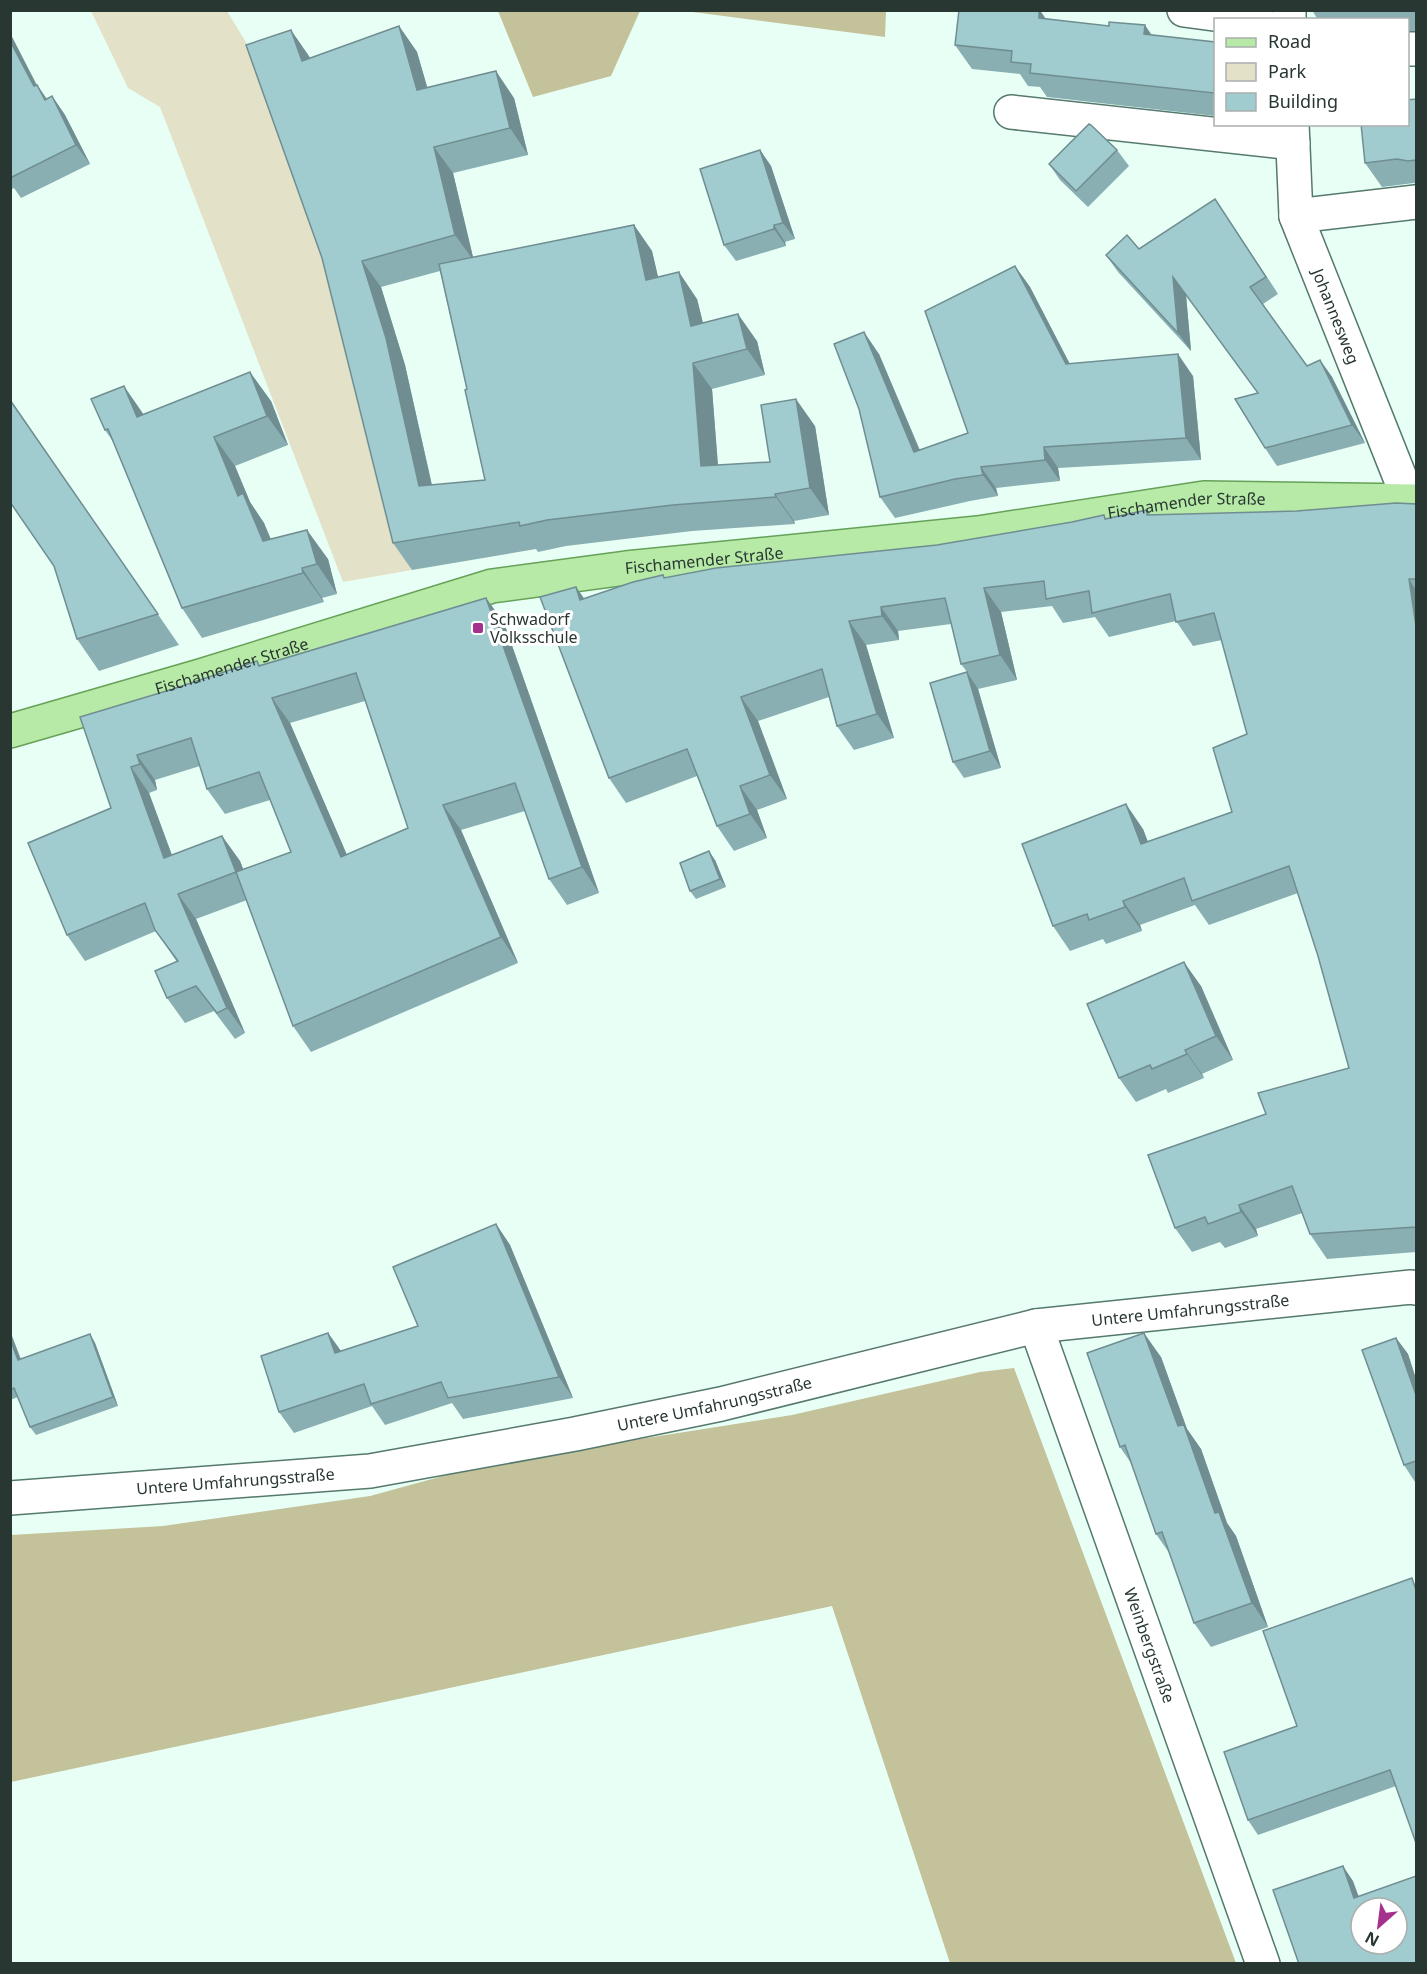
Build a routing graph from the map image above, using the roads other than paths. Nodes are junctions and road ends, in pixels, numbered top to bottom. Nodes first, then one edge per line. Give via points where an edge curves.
1 (1184, 10) edge
2 (1243, 18) edge
3 (1011, 112) dead end
4 (1293, 134) edge
5 (1416, 202) edge
6 (1296, 216) junction
7 (1412, 500) edge
8 (10, 731) edge
9 (1416, 1288) edge
10 (1036, 1326) junction
11 (10, 1498) edge
12 (1263, 1964) edge

1 - 2 street
3 - 4 street
4 - 6 street, Johannesweg
5 - 6 street
6 - 7 street, Johannesweg
7 - 8 main road, Fischamender Straße via 1204,498 978,533 626,568 492,586
9 - 10 street, Untere Umfahrungsstraße
10 - 11 street, Untere Umfahrungsstraße via 721,1404 370,1471
10 - 12 street, Weinbergstraße

